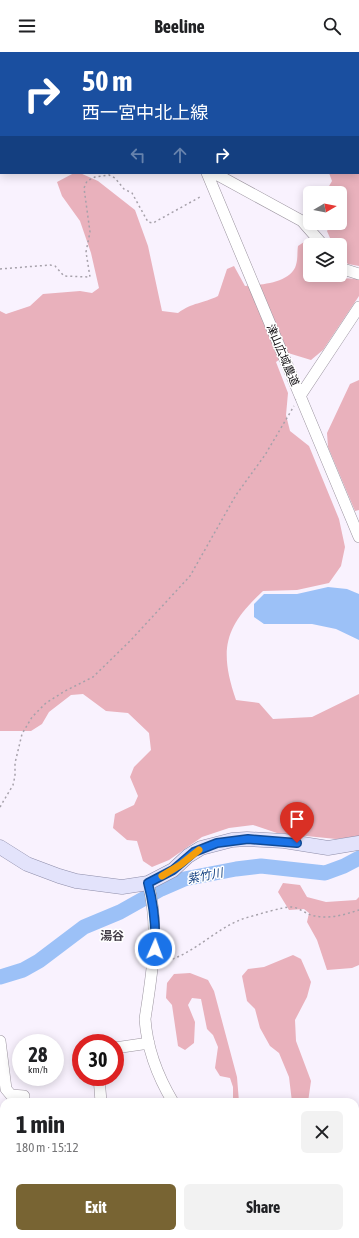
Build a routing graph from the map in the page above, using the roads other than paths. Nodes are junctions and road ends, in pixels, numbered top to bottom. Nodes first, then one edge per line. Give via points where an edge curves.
1 (207, 174) edge
2 (216, 174) edge
3 (226, 181) junction
4 (215, 193) junction
5 (317, 238) edge
6 (347, 270) edge
7 (359, 274) edge
8 (359, 307) edge
9 (300, 396) junction
10 (359, 538) edge
11 (359, 844) edge
12 (0, 847) edge
13 (149, 887) junction
14 (0, 1041) edge
15 (148, 1043) junction
16 (124, 1047) edge
17 (1, 1060) edge
18 (100, 1086) edge
19 (24, 1096) dead end
20 (101, 1098) edge
21 (171, 1098) edge

1 - 4 street, 津山広域農道
2 - 3 street
3 - 4 street via 218,185
3 - 5 street via 302,222
4 - 9 street, 津山広域農道
6 - 7 street
8 - 9 street
9 - 10 street, 津山広域農道
11 - 13 main road via 328,848 268,840 232,840 201,848
12 - 13 main road via 40,870 76,881 122,887
13 - 15 street via 156,932 146,1019
14 - 17 street
15 - 16 street
15 - 21 street
17 - 19 street via 6,1089 11,1095
18 - 20 street

